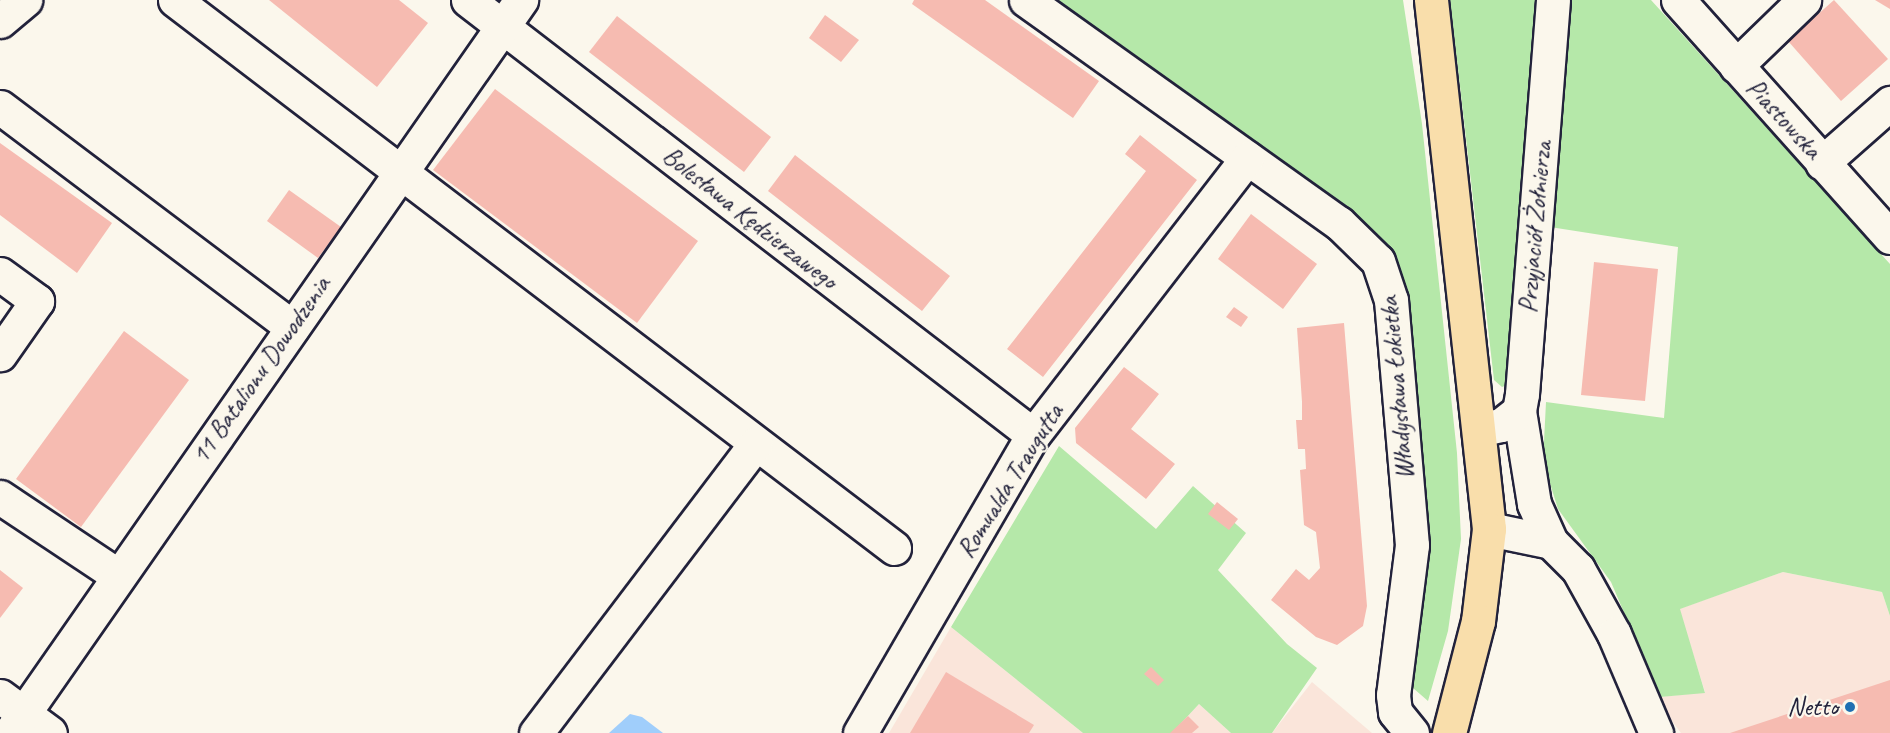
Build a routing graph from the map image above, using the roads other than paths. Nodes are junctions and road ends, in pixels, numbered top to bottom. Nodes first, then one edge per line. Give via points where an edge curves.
1 (25, 0) edge
2 (175, 0) edge
3 (468, 0) edge
4 (521, 0) edge
5 (1026, 0) edge
6 (1431, 0) edge
7 (1553, 0) edge
8 (1678, 0) edge
9 (1804, 0) edge
10 (0, 21) edge
11 (502, 27) junction
12 (1736, 66) junction
13 (1890, 103) edge
14 (0, 107) edge
15 (1247, 158) junction
16 (1822, 163) junction
17 (398, 173) junction
18 (1890, 237) edge
19 (0, 274) edge
20 (292, 327) junction
21 (0, 354) edge
22 (1519, 411) junction
23 (1482, 429) junction
24 (1033, 435) junction
25 (755, 444) junction
26 (0, 496) edge
27 (1489, 529) junction
28 (1551, 542) junction
29 (894, 548) dead end
30 (117, 575) junction
31 (11, 714) edge
32 (50, 733) edge
33 (536, 733) edge
34 (860, 733) edge
35 (1412, 733) edge
36 (1449, 733) edge
37 (1656, 733) edge

1 - 10 street
2 - 17 street
3 - 11 street, Bolesława Kędzierzawego
4 - 11 street
5 - 15 street, Władysława Łokietka
6 - 23 main road
7 - 22 street, Przyjaciół Żołnierza
8 - 12 street, Piastowska
9 - 12 street
11 - 17 street, 11 Batalionu Dowodzenia
11 - 24 street, Bolesława Kędzierzawego
12 - 16 street, Piastowska
13 - 16 street
14 - 20 street
15 - 24 street, Romualda Traugutta
15 - 35 street, Władysława Łokietka via 1354,235 1386,278 1412,545 1393,694 1395,712
16 - 18 street, Piastowska
17 - 20 street, 11 Batalionu Dowodzenia
17 - 25 street
19 - 21 street via 37,301
20 - 30 street, 11 Batalionu Dowodzenia
22 - 23 street via 1501,425
22 - 28 street, Przyjaciół Żołnierza via 1534,504
23 - 27 main road
24 - 34 street, Romualda Traugutta
25 - 29 street
25 - 33 street
26 - 30 street
27 - 28 street
27 - 36 main road via 1478,621
28 - 37 street, Przyjaciół Żołnierza via 1595,594
30 - 31 street, 11 Batalionu Dowodzenia
31 - 32 street

